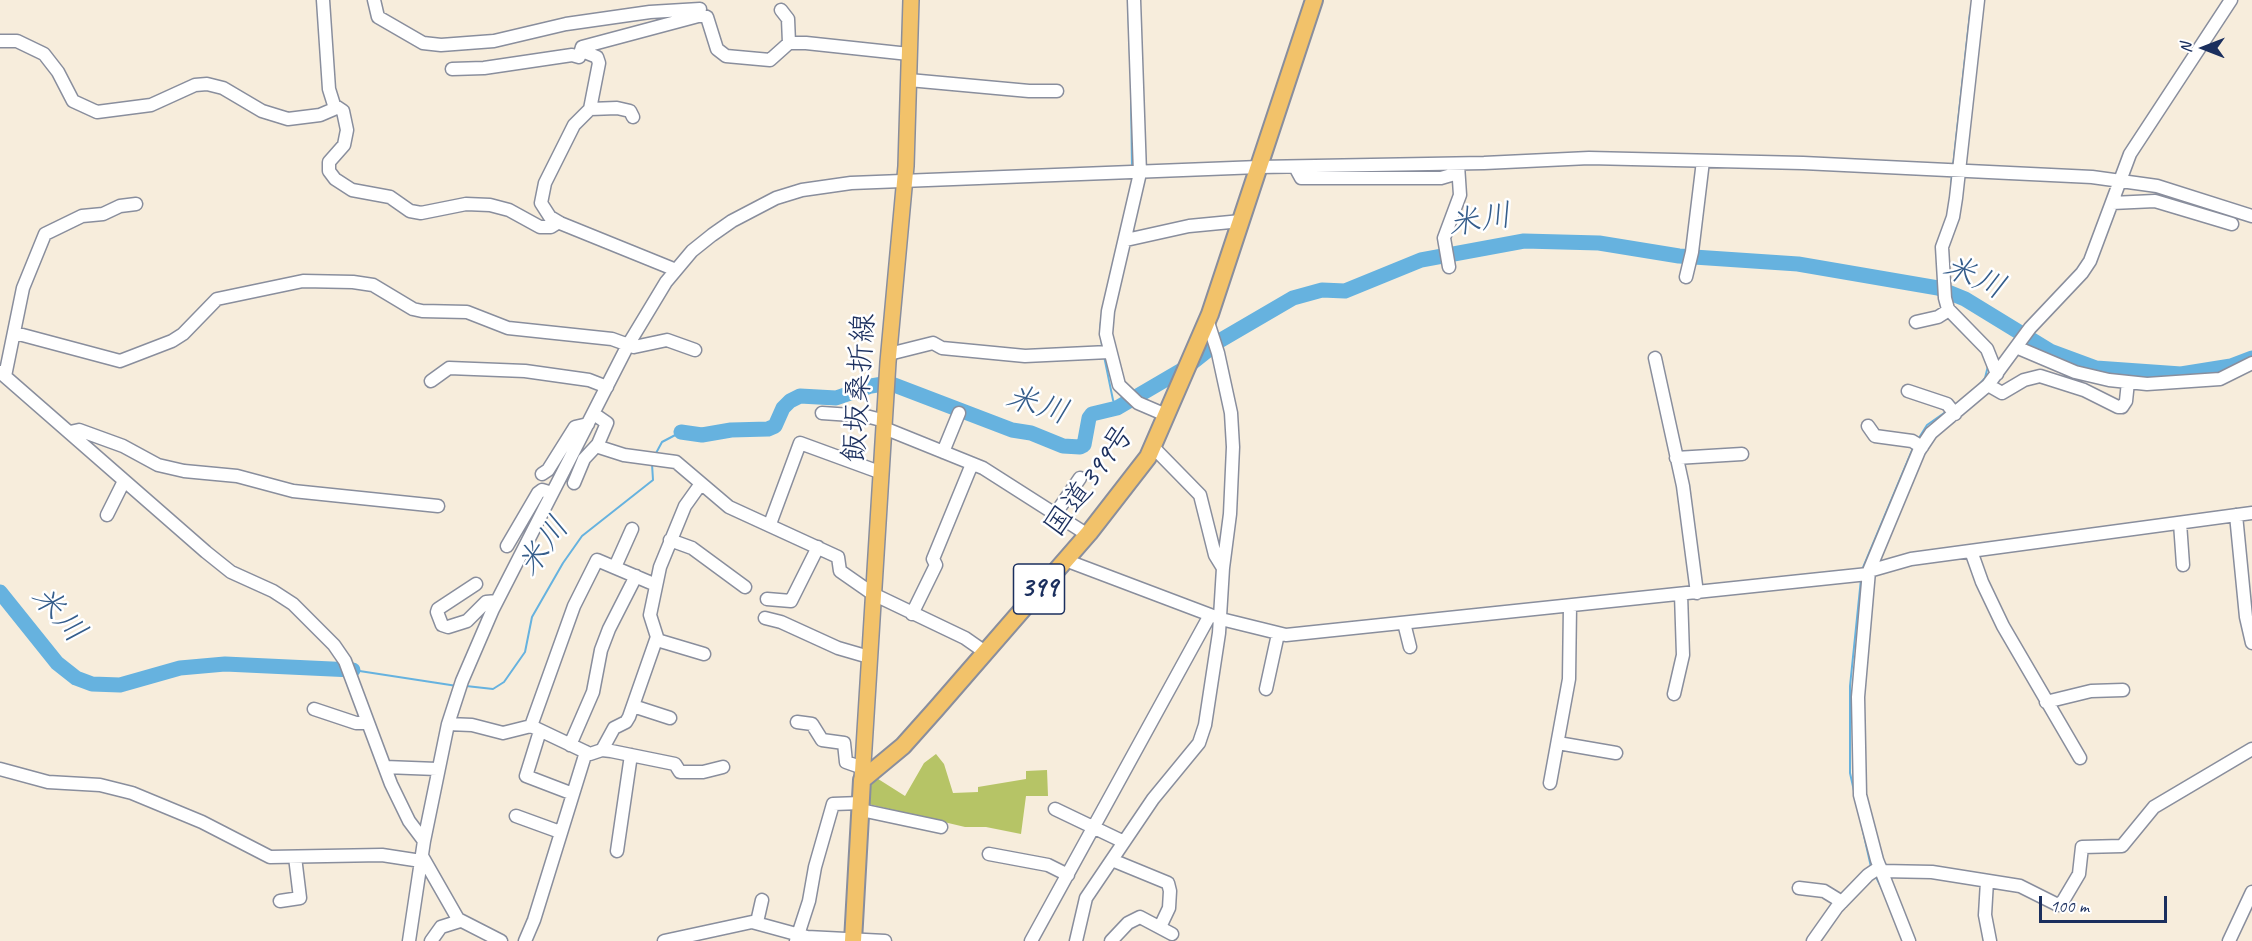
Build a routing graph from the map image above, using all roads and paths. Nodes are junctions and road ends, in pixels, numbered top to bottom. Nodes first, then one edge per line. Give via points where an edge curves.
1 (323, 0) edge
2 (374, 0) edge
3 (911, 0) edge
4 (1134, 0) edge
5 (1314, 0) edge
6 (1978, 0) edge
7 (2231, 0) edge
8 (781, 10) dead end
9 (712, 33) junction
10 (0, 41) edge
11 (789, 43) junction
12 (582, 51) junction
13 (909, 54) junction
14 (452, 69) dead end
15 (909, 80) junction
16 (1057, 91) dead end
17 (334, 105) junction
18 (590, 109) junction
19 (633, 117) dead end
20 (1703, 161) junction
21 (1259, 167) junction
22 (1458, 169) junction
23 (1958, 170) junction
24 (1134, 173) junction
25 (2120, 180) junction
26 (904, 183) junction
27 (2112, 203) junction
28 (136, 204) dead end
29 (2252, 216) edge
30 (1241, 221) junction
31 (559, 222) junction
32 (2232, 224) dead end
33 (1126, 240) junction
34 (1448, 259) dead end
35 (676, 270) junction
36 (1686, 277) dead end
37 (1946, 308) junction
38 (1207, 319) junction
39 (1916, 322) dead end
40 (15, 333) junction
41 (628, 345) junction
42 (2017, 346) junction
43 (695, 350) dead end
44 (1105, 352) junction
45 (889, 354) junction
46 (1655, 358) dead end
47 (2252, 363) edge
48 (1, 374) edge
49 (1997, 374) junction
50 (431, 381) dead end
51 (2128, 382) junction
52 (1988, 385) junction
53 (607, 387) junction
54 (1908, 391) dead end
55 (1953, 411) junction
56 (822, 413) dead end
57 (959, 413) dead end
58 (1166, 415) junction
59 (591, 419) junction
60 (885, 424) junction
61 (1868, 426) dead end
62 (70, 432) junction
63 (598, 444) junction
64 (1918, 445) junction
65 (1153, 447) junction
66 (943, 452) junction
67 (1743, 454) dead end
68 (1676, 458) junction
69 (972, 464) junction
70 (882, 473) junction
71 (542, 474) dead end
72 (1080, 478) dead end
73 (124, 481) junction
74 (573, 483) dead end
75 (700, 485) junction
76 (552, 493) junction
77 (438, 506) dead end
78 (1056, 513) junction
79 (2252, 513) edge
80 (106, 515) dead end
81 (2236, 515) junction
82 (2180, 523) junction
83 (771, 524) junction
84 (632, 529) dead end
85 (1088, 535) junction
86 (670, 540) junction
87 (507, 546) dead end
88 (818, 547) junction
89 (1971, 551) junction
90 (1065, 560) junction
91 (2184, 565) dead end
92 (615, 567) junction
93 (1223, 568) junction
94 (1865, 574) junction
95 (636, 576) junction
96 (476, 584) dead end
97 (656, 585) junction
98 (745, 587) dead end
99 (1697, 592) junction
100 (873, 594) junction
101 (1682, 594) junction
102 (768, 599) dead end
103 (497, 601) junction
104 (1570, 606) junction
105 (912, 614) junction
106 (1215, 617) junction
107 (765, 618) dead end
108 (1404, 623) junction
109 (1278, 634) junction
110 (657, 640) junction
111 (2252, 643) edge
112 (1410, 647) dead end
113 (986, 652) junction
114 (704, 654) dead end
115 (868, 657) junction
116 (1266, 689) dead end
117 (2123, 690) dead end
118 (1674, 694) dead end
119 (2046, 702) junction
120 (633, 706) junction
121 (314, 709) dead end
122 (670, 718) dead end
123 (797, 722) dead end
124 (368, 723) junction
125 (448, 724) junction
126 (536, 728) junction
127 (1558, 743) junction
128 (570, 745) junction
129 (2252, 749) edge
130 (602, 750) junction
131 (586, 752) junction
132 (1616, 753) dead end
133 (631, 755) junction
134 (2080, 758) dead end
135 (384, 766) junction
136 (723, 767) dead end
137 (0, 769) edge
138 (437, 769) junction
139 (863, 774) junction
140 (1551, 783) dead end
141 (573, 794) junction
142 (861, 806) junction
143 (1055, 809) dead end
144 (516, 816) dead end
145 (941, 827) dead end
146 (1094, 827) junction
147 (560, 832) junction
148 (424, 841) junction
149 (1124, 842) junction
150 (617, 851) dead end
151 (989, 854) dead end
152 (295, 857) junction
153 (421, 859) junction
154 (1112, 860) junction
155 (1876, 870) junction
156 (1068, 875) junction
157 (1987, 881) junction
158 (1798, 888) dead end
159 (2252, 892) edge
160 (762, 900) dead end
161 (280, 901) dead end
162 (1842, 902) junction
163 (460, 921) junction
164 (757, 922) junction
165 (1160, 927) junction
166 (1172, 934) dead end
167 (796, 938) edge
168 (853, 940) edge
169 (409, 941) edge
170 (431, 941) edge
171 (501, 941) edge
172 (525, 941) edge
173 (664, 941) edge
174 (885, 941) edge
175 (1031, 941) edge
176 (1076, 941) edge
177 (1112, 941) edge
178 (1813, 941) edge
179 (1909, 941) edge
180 (1990, 941) edge
181 (2229, 941) edge

1 - 17 street via 329,89
2 - 9 street via 378,17 429,45 494,41 566,24 676,9 711,11
3 - 13 main road, 飯坂桑折線
4 - 24 street
5 - 21 highway, 国道399号 / 399
6 - 23 street
7 - 25 street via 2138,140
8 - 11 street via 788,20
9 - 11 street via 717,49 726,56 770,60
9 - 12 street via 707,17 696,15 582,47
10 - 17 street via 17,41 44,54 74,101 97,112 151,105 195,85 207,84 288,119 320,116 334,109
11 - 13 street
12 - 14 street via 579,57
12 - 18 street via 594,55 600,63
13 - 15 main road, 飯坂桑折線
15 - 16 street
15 - 26 main road, 飯坂桑折線
17 - 31 street via 343,111 347,136 329,166 331,175 342,186 390,197 410,211 421,213 466,204 490,205 540,227
18 - 19 street via 617,108 630,111
18 - 31 street via 574,125 542,193 544,209
20 - 22 street via 1589,158
20 - 23 street
20 - 36 street
21 - 22 street
21 - 24 street
21 - 30 highway, 国道399号 / 399
22 - 34 street via 1460,195 1445,234
23 - 25 street
23 - 37 street via 1953,216 1942,247
24 - 26 street
24 - 33 street
25 - 27 street
25 - 29 street via 2157,186
26 - 35 street via 825,186 776,198 719,231 692,251
26 - 45 main road, 飯坂桑折線
27 - 32 street via 2155,201
27 - 42 street via 2089,262 2071,288 2051,305
28 - 40 street via 82,216 45,234 23,288
30 - 33 street via 1189,226
30 - 38 highway, 国道399号 / 399
31 - 35 street
33 - 44 street via 1106,323
35 - 41 street
37 - 39 street via 1932,320
37 - 49 street via 1987,349
38 - 58 highway, 国道399号 / 399
38 - 93 street via 1231,413 1230,514
40 - 41 street via 120,362 183,334 217,299 313,281 373,285 413,309 467,312 508,328 612,339
40 - 48 street
41 - 43 street via 639,347 667,340
41 - 53 street
42 - 49 street
42 - 51 street via 2075,372
44 - 45 street via 1025,356 942,348 933,343
44 - 58 street via 1115,376 1133,399
45 - 60 main road, 飯坂桑折線
46 - 68 street
47 - 51 street via 2220,379 2168,384
48 - 62 street
49 - 52 street
50 - 53 street via 449,368 517,370 589,380
51 - 52 street via 2126,401 2118,407 2084,390 2040,376 2002,393
52 - 55 street
53 - 59 street
54 - 55 street
55 - 64 street
56 - 60 street via 866,416
57 - 66 street
58 - 65 highway, 国道399号 / 399
59 - 63 street via 607,423
59 - 71 street via 575,427
59 - 76 street
60 - 66 street
60 - 70 main road, 飯坂桑折線
61 - 64 street via 1875,436
62 - 73 street
62 - 77 street via 79,430 123,446 158,465 184,471 237,476 288,491
63 - 74 street via 584,459
63 - 75 street via 604,450 676,462
64 - 94 street
65 - 85 highway, 国道399号 / 399 via 1131,482
65 - 93 street via 1200,495 1215,555
66 - 69 street
67 - 68 street
68 - 99 street
69 - 78 street
69 - 105 street via 933,560 936,565
70 - 83 street via 800,443
70 - 100 main road, 飯坂桑折線
72 - 78 street
73 - 80 street
73 - 124 street via 231,572 293,604 326,636 345,661
75 - 83 street via 729,507
75 - 86 street via 685,506
76 - 87 street via 538,493
76 - 103 street
78 - 85 street
79 - 81 street
81 - 82 street
81 - 111 street
82 - 89 street
82 - 91 street
83 - 88 street
84 - 92 street
85 - 90 highway, 国道399号 / 399
86 - 97 street
86 - 98 street via 692,548
88 - 100 street via 838,557 840,571
88 - 102 street via 791,601
89 - 94 street via 1911,559
89 - 119 street via 2003,626
90 - 106 street
90 - 113 highway, 国道399号 / 399
92 - 95 street
92 - 126 street via 597,560 574,606
93 - 106 street
94 - 99 street
94 - 155 street via 1857,743 1860,795
95 - 97 street
95 - 128 street via 609,629 593,692
96 - 103 street via 438,609 442,624 448,627 467,621 486,602
97 - 110 street via 650,615
99 - 101 street
100 - 105 street
100 - 115 main road, 飯坂桑折線
101 - 104 street
101 - 118 street via 1683,655
103 - 125 street
104 - 108 street
104 - 127 street via 1569,679
105 - 113 street
106 - 109 street
106 - 146 street
106 - 149 street via 1205,725 1199,743 1176,768
107 - 115 street
108 - 109 street via 1313,634
108 - 112 street
109 - 116 street
110 - 114 street
110 - 120 street
113 - 139 highway, 国道399号 / 399 via 903,746
115 - 139 main road, 飯坂桑折線
117 - 119 street via 2082,692
119 - 134 street
120 - 122 street
120 - 130 street via 626,722 614,728
121 - 124 street via 356,723
123 - 139 street via 813,724 820,745 844,743 846,762
124 - 135 street
125 - 126 street via 503,733
125 - 138 street
126 - 128 street
126 - 141 street via 526,776
127 - 132 street
127 - 140 street
128 - 131 street
129 - 157 street via 2154,807 2122,846 2082,847 2079,874 2058,905 2020,886
130 - 131 street
130 - 133 street
131 - 141 street
133 - 136 street via 675,764 680,772
133 - 150 street
135 - 138 street
135 - 148 street via 409,821
137 - 152 street via 48,782 111,786 202,822 258,853
138 - 148 street
139 - 142 highway
141 - 147 street
142 - 145 street
142 - 167 street via 833,804
142 - 168 highway
143 - 146 street
144 - 147 street
146 - 149 street
146 - 156 street
147 - 172 street
148 - 153 street
149 - 154 street
151 - 156 street via 1048,865
152 - 153 street via 382,855
152 - 161 street via 300,898
153 - 163 street
153 - 169 street
154 - 165 street via 1167,883 1169,908
154 - 176 street via 1086,898
155 - 157 street via 1932,872
155 - 162 street
155 - 179 street
156 - 175 street
157 - 180 street via 1985,915
158 - 162 street via 1824,891
159 - 181 street
160 - 164 street
162 - 178 street
163 - 170 street via 441,927
163 - 171 street
164 - 167 street
164 - 173 street
165 - 166 street
165 - 177 street via 1145,918 1136,918
167 - 168 street
168 - 174 street

